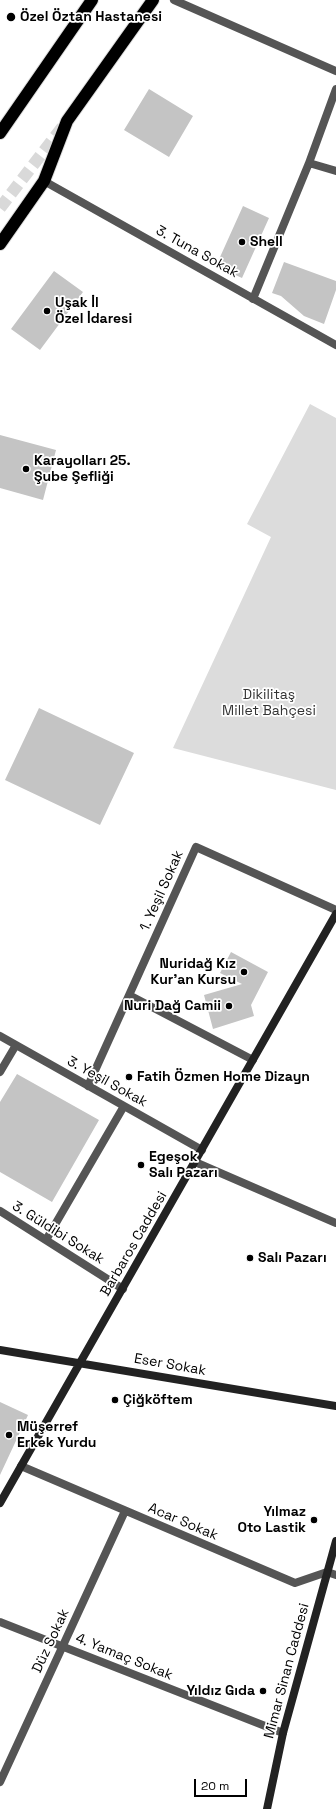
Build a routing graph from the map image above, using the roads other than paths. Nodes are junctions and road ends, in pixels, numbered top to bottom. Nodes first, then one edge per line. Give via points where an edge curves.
1 (92, 0) edge
2 (153, 0) edge
3 (174, 0) edge
4 (336, 71) edge
5 (336, 89) edge
6 (0, 133) edge
7 (309, 163) junction
8 (336, 171) edge
9 (44, 181) junction
10 (0, 244) edge
11 (253, 299) junction
12 (336, 345) edge
13 (336, 910) edge
14 (336, 914) edge
15 (129, 995) junction
16 (0, 1036) edge
17 (16, 1046) junction
18 (253, 1060) junction
19 (0, 1072) edge
20 (88, 1086) junction
21 (124, 1106) junction
22 (202, 1150) junction
23 (195, 1162) junction
24 (0, 1211) edge
25 (336, 1223) edge
26 (46, 1240) junction
27 (123, 1289) junction
28 (0, 1350) edge
29 (81, 1364) junction
30 (336, 1406) edge
31 (21, 1466) junction
32 (0, 1503) edge
33 (125, 1511) junction
34 (336, 1541) edge
35 (326, 1572) junction
36 (336, 1576) edge
37 (0, 1622) edge
38 (63, 1646) junction
39 (283, 1733) junction
40 (0, 1782) edge
41 (267, 1809) edge

1 - 6 highway
2 - 9 highway via 67,121
3 - 4 street
5 - 7 street
7 - 8 street
7 - 11 street
9 - 10 highway
9 - 11 street, 3. Tuna Sokak
11 - 12 street, 3. Tuna Sokak
13 - 15 street, 1. Yeşil Sokak via 196,847
14 - 18 street, Barbaros Caddesi
15 - 18 street
15 - 20 street, 1. Yeşil Sokak
16 - 17 street, 3. Yeşil Sokak
17 - 19 street
17 - 20 street, 3. Yeşil Sokak
18 - 22 street, Barbaros Caddesi
20 - 21 street, 3. Yeşil Sokak
21 - 22 street, 3. Yeşil Sokak
21 - 26 street
22 - 23 street, Barbaros Caddesi
23 - 25 street
23 - 27 street, Barbaros Caddesi
24 - 26 street, 3. Güldibi Sokak
26 - 27 street, 3. Güldibi Sokak
27 - 29 street, Barbaros Caddesi
28 - 29 street, Eser Sokak
29 - 30 street, Eser Sokak
29 - 31 street, Barbaros Caddesi
31 - 32 street, Barbaros Caddesi
31 - 33 street, Acar Sokak
33 - 35 street, Acar Sokak via 295,1583
33 - 38 street, Düz Sokak
34 - 35 street, Mimar Sinan Caddesi
35 - 36 street
35 - 39 street, Mimar Sinan Caddesi
37 - 38 street, 4. Yamaç Sokak
38 - 39 street, 4. Yamaç Sokak
38 - 40 street, Düz Sokak
39 - 41 street, Mimar Sinan Caddesi

